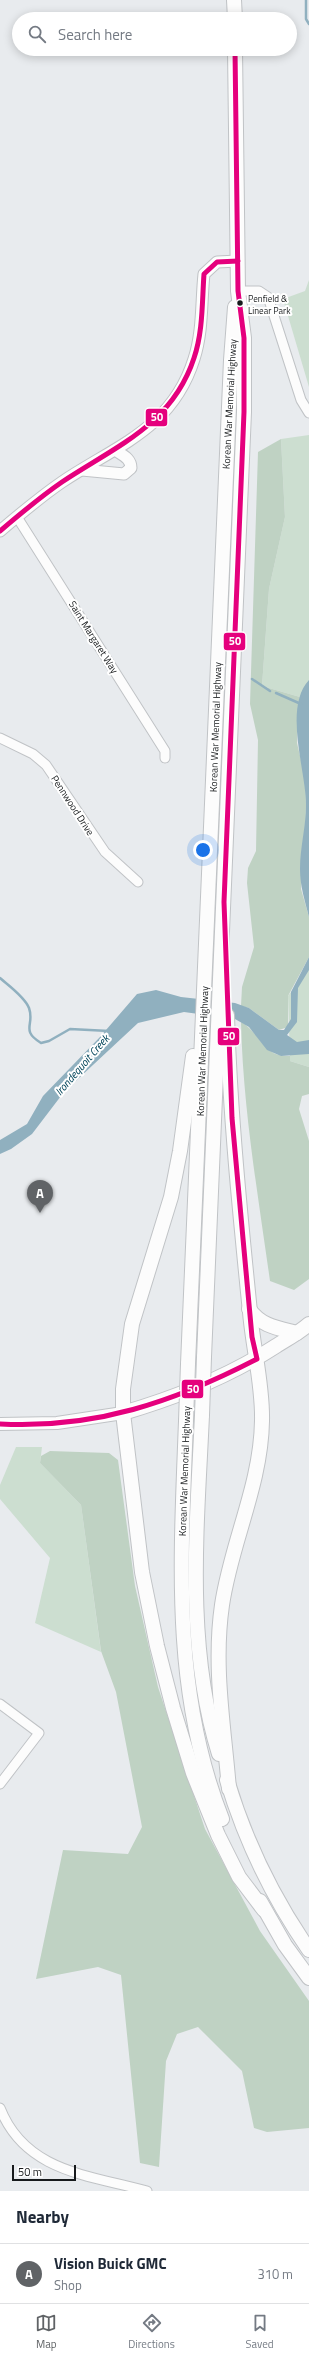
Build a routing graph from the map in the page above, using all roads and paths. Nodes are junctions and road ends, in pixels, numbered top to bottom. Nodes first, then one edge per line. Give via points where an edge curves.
1 (234, 0) edge
2 (235, 12) edge
3 (235, 56) edge
4 (238, 261) junction
5 (238, 291) junction
6 (309, 413) edge
7 (115, 450) junction
8 (82, 470) junction
9 (17, 517) junction
10 (0, 531) edge
11 (0, 738) edge
12 (165, 758) dead end
13 (138, 882) dead end
14 (199, 1038) junction
15 (223, 1039) junction
16 (249, 1309) junction
17 (309, 1324) edge
18 (297, 1333) junction
19 (257, 1359) junction
20 (123, 1413) junction
21 (0, 1424) edge
22 (0, 1704) edge
23 (0, 1784) edge
24 (229, 1789) junction
25 (264, 1910) junction
26 (309, 1950) edge
27 (309, 1978) edge
28 (0, 2108) edge
29 (147, 2191) edge

1 - 2 main road
3 - 4 main road
4 - 5 main road
4 - 7 street via 217,262 204,274 199,340 194,359 177,396 150,427
5 - 6 street via 259,291 268,297 301,400
5 - 14 main road, Korean War Memorial Highway via 230,368 205,982
5 - 15 main road, Korean War Memorial Highway via 244,338 244,412 224,902
7 - 8 street
7 - 8 street via 131,464 131,468 124,474
8 - 9 street
9 - 10 street
9 - 12 street, Saint Margaret Way via 165,751
11 - 13 street, Pennwood Drive via 33,754 46,765 105,852
14 - 20 main road via 171,1197 132,1324 125,1369
14 - 25 main road, Korean War Memorial Highway, bridge via 181,1587 186,1676 202,1759 218,1808 236,1855
15 - 16 main road
15 - 24 main road, Korean War Memorial Highway, bridge via 204,1357 197,1528 197,1620 207,1704
16 - 18 main road via 257,1319 268,1325
16 - 19 main road
17 - 18 main road
18 - 19 main road
19 - 20 main road via 199,1388
19 - 24 main road via 262,1420 260,1447 252,1491 222,1604 217,1648
20 - 21 main road via 57,1423
20 - 25 main road via 142,1572 173,1708 193,1773 218,1835 239,1877
22 - 23 street via 39,1733
24 - 26 main road, Korean War Memorial Highway via 275,1895
25 - 27 main road, Korean War Memorial Highway
28 - 29 street via 4,2119 20,2142 38,2158 61,2168

